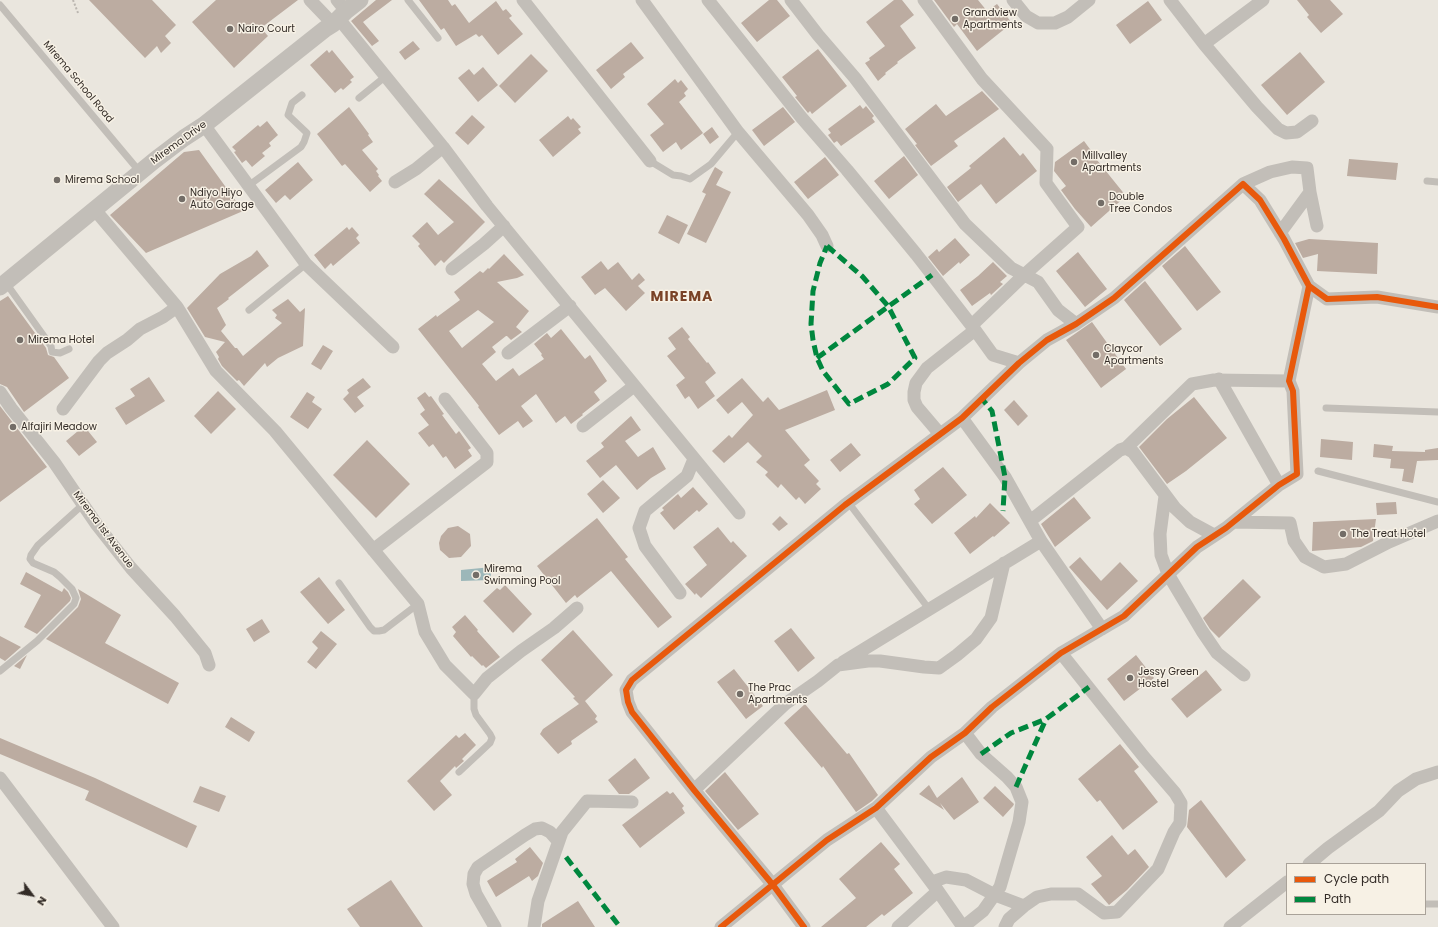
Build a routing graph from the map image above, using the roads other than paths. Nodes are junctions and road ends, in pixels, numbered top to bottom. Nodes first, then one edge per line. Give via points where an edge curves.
1 (310, 0) edge
2 (408, 0) edge
3 (523, 0) edge
4 (642, 0) edge
5 (708, 0) edge
6 (791, 0) edge
7 (924, 0) edge
8 (1014, 0) edge
9 (1089, 0) edge
10 (1170, 0) edge
11 (1263, 0) edge
12 (0, 5) edge
13 (347, 8) edge
14 (438, 38) dead end
15 (1204, 44) junction
16 (386, 76) junction
17 (302, 95) dead end
18 (359, 98) dead end
19 (1312, 121) dead end
20 (204, 125) junction
21 (738, 132) junction
22 (443, 147) junction
23 (650, 161) joint
24 (136, 176) junction
25 (1427, 181) dead end
26 (395, 182) dead end
27 (1438, 182) edge
28 (1243, 184) junction
29 (248, 186) junction
30 (1310, 192) junction
31 (99, 211) junction
32 (504, 226) junction
33 (1317, 226) dead end
34 (1280, 233) junction
35 (827, 246) dead end
36 (306, 264) junction
37 (452, 270) dead end
38 (1024, 275) junction
39 (3, 285) edge
40 (1309, 286) junction
41 (570, 306) junction
42 (177, 307) junction
43 (1438, 307) edge
44 (249, 310) dead end
45 (1076, 324) junction
46 (974, 327) junction
47 (393, 347) dead end
48 (69, 349) dead end
49 (508, 353) dead end
50 (1019, 363) junction
51 (1219, 380) junction
52 (1289, 381) junction
53 (634, 386) junction
54 (0, 392) edge
55 (445, 399) dead end
56 (1326, 408) dead end
57 (63, 410) dead end
58 (1438, 412) edge
59 (962, 418) junction
60 (583, 426) dead end
61 (940, 434) junction
62 (1126, 448) junction
63 (694, 459) junction
64 (1318, 471) dead end
65 (1279, 485) junction
66 (1166, 496) junction
67 (848, 502) junction
68 (1438, 502) edge
69 (78, 509) dead end
70 (739, 513) dead end
71 (1030, 521) junction
72 (1438, 521) edge
73 (1234, 522) junction
74 (1214, 536) junction
75 (1041, 541) junction
76 (373, 550) junction
77 (1004, 563) junction
78 (1168, 574) junction
79 (339, 583) dead end
80 (680, 593) dead end
81 (418, 604) junction
82 (577, 608) dead end
83 (929, 609) junction
84 (1102, 629) junction
85 (1061, 653) junction
86 (209, 665) dead end
87 (838, 665) junction
88 (0, 671) edge
89 (1244, 675) dead end
90 (474, 694) junction
91 (965, 733) junction
92 (459, 772) dead end
93 (1438, 772) edge
94 (0, 778) edge
95 (694, 790) junction
96 (632, 802) dead end
97 (876, 808) junction
98 (558, 841) junction
99 (1309, 863) edge
100 (1286, 883) edge
101 (773, 885) junction
102 (935, 887) junction
103 (995, 895) junction
104 (1426, 904) edge
105 (1438, 904) edge
106 (1024, 906) junction
107 (113, 927) edge
108 (495, 927) edge
109 (534, 927) edge
110 (721, 927) edge
111 (804, 927) edge
112 (898, 927) edge
113 (963, 927) edge
114 (1005, 927) edge
115 (1230, 927) edge

1 - 13 street
2 - 14 lane
3 - 23 street
4 - 21 street
5 - 46 street
6 - 38 street via 860,84 965,224 1011,268
7 - 38 street via 982,79 1047,149 1046,183 1078,227
8 - 9 street via 1026,16 1038,22 1055,23 1068,17
10 - 15 street
11 - 15 street
12 - 24 lane, Mirema School Road
13 - 16 street
13 - 20 street, Mirema Drive via 325,29
15 - 19 street via 1278,129 1286,133 1297,132
16 - 18 lane
16 - 22 street
17 - 29 lane via 292,103 288,115 307,133 304,142 301,147
20 - 24 street, Mirema Drive
20 - 29 street
21 - 23 lane via 711,164 690,179 673,175
21 - 35 street via 808,215
22 - 26 street
22 - 32 street
24 - 31 street, Mirema Drive
24 - 31 lane via 118,200
25 - 27 lane
28 - 30 street via 1270,172 1292,167 1307,168
28 - 34 street via 1260,200
28 - 45 street via 1114,298
29 - 36 street
30 - 33 street
30 - 34 street
31 - 39 street, Mirema Drive
31 - 42 street
32 - 37 street
32 - 41 street
34 - 40 street
36 - 44 lane
36 - 47 street
38 - 45 street via 1038,282 1058,310
38 - 46 street
39 - 48 lane via 51,346 52,352 60,353
40 - 43 street via 1327,299 1377,297
40 - 52 street
41 - 49 street
41 - 53 street
42 - 57 street via 107,353
42 - 76 street via 216,371 275,431
45 - 50 street via 1048,340
46 - 50 street via 993,355
46 - 61 street via 927,368 916,383 914,400 917,407
50 - 59 street
51 - 52 street
51 - 62 street via 1192,384
51 - 65 street
52 - 65 street via 1293,391 1297,474
53 - 60 street
53 - 63 street
54 - 86 street, Mirema 1st Avenue via 54,462 97,526 205,653
55 - 76 street via 487,453 487,462
56 - 58 lane
59 - 61 street
59 - 71 street via 1005,477
61 - 67 street
62 - 66 street via 1133,452
62 - 71 street via 1120,450
63 - 70 street
63 - 80 street via 687,476 645,511 639,528 645,546
64 - 68 lane
65 - 73 street
66 - 74 street via 1190,522
66 - 78 street via 1160,534 1162,555
67 - 83 lane
67 - 95 street via 639,674 626,690 632,712
69 - 88 lane via 38,545 30,560 54,572 72,590 76,598 74,604 37,641
71 - 75 street
72 - 73 street via 1346,564 1324,567 1305,557 1294,541 1290,523
73 - 74 street
74 - 78 street via 1197,547
75 - 77 street
75 - 84 street
76 - 81 street
77 - 83 street
77 - 87 street via 991,618 976,640 939,668 880,661
78 - 84 street via 1124,616
78 - 89 street via 1217,653
79 - 81 lane via 374,631 384,630
81 - 90 street via 425,632 441,658
82 - 90 street via 487,678
83 - 87 street
84 - 85 street
85 - 91 street via 992,707
85 - 106 street via 1175,793 1181,803 1180,823 1158,869 1117,912 1104,913 1078,894 1066,893 1037,897
87 - 95 street via 785,704
90 - 92 lane via 476,715 492,738 490,743
91 - 97 street via 931,757
91 - 103 street via 981,754 1016,787 1022,802 1019,822 1000,888
93 - 99 street via 1416,779 1379,811
94 - 107 street
95 - 101 street
96 - 98 street via 587,801 562,832
97 - 101 street via 827,840
97 - 102 street
98 - 108 street via 550,832 542,828 535,829 478,867 473,884
98 - 109 street via 538,901
100 - 115 street
101 - 110 street
101 - 111 street
102 - 103 street via 946,877 966,880
102 - 112 street
102 - 113 street
103 - 106 street
103 - 113 street via 983,911
104 - 105 lane
106 - 114 street via 1009,919

